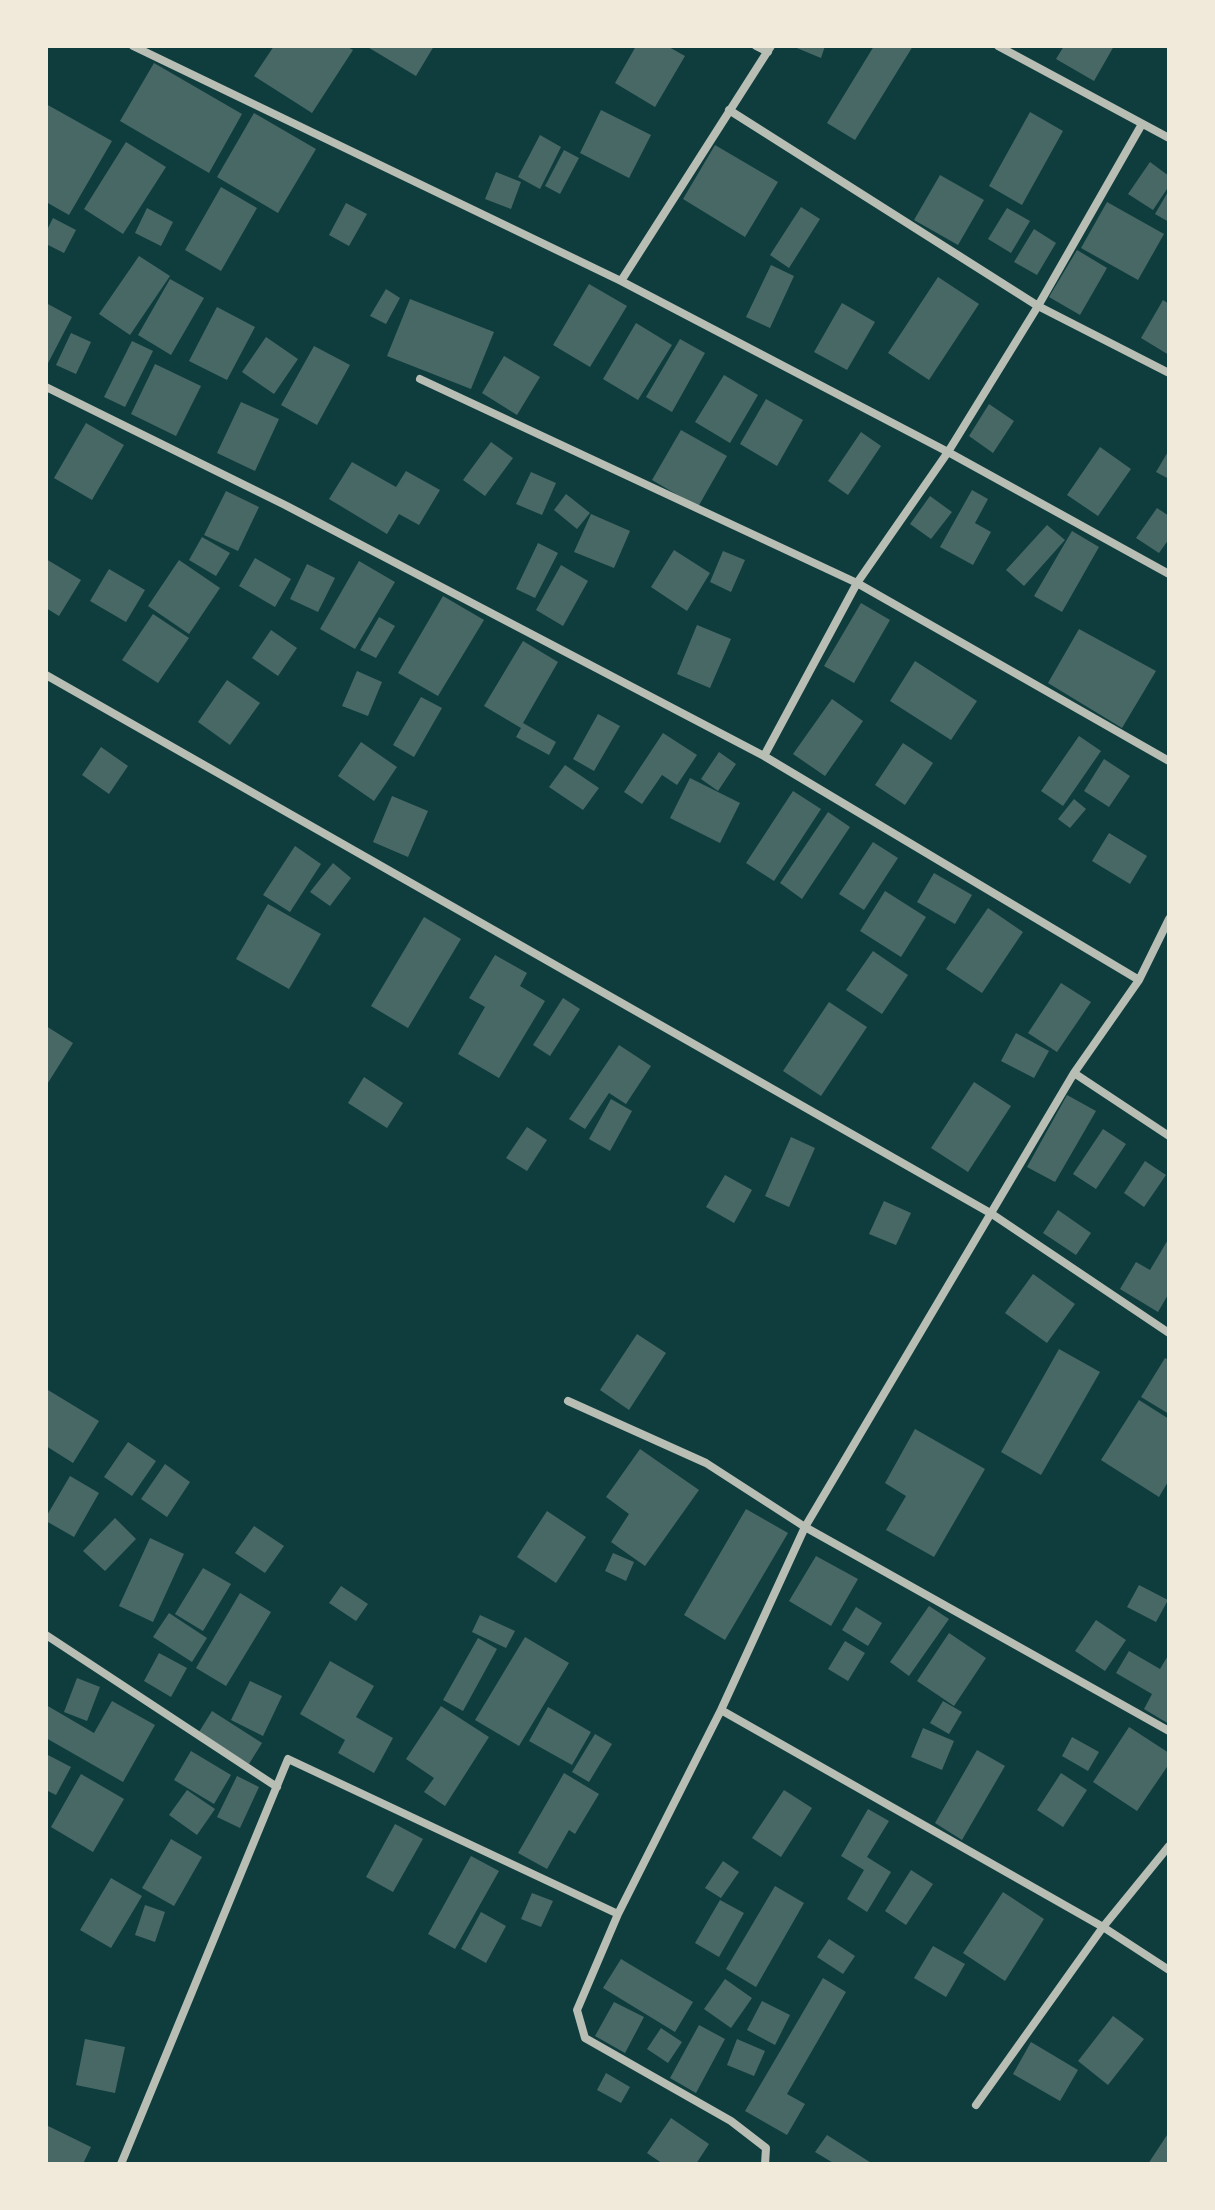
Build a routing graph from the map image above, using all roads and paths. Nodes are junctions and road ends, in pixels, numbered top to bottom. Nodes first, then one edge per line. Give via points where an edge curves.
1 (133, 46) edge
2 (756, 46) edge
3 (998, 46) edge
4 (770, 49) edge
5 (729, 110) junction
6 (1142, 124) junction
7 (1169, 138) edge
8 (621, 281) junction
9 (1038, 306) junction
10 (1169, 373) edge
11 (420, 379) dead end
12 (46, 387) edge
13 (948, 452) junction
14 (1169, 574) edge
15 (857, 583) junction
16 (46, 675) edge
17 (764, 756) junction
18 (1169, 761) edge
19 (1169, 919) edge
20 (1165, 942) edge
21 (1139, 980) junction
22 (1074, 1073) junction
23 (1169, 1136) edge
24 (992, 1214) junction
25 (1169, 1333) edge
26 (568, 1401) dead end
27 (805, 1527) junction
28 (46, 1635) edge
29 (721, 1710) junction
30 (1169, 1731) edge
31 (277, 1787) junction
32 (1169, 1846) edge
33 (618, 1914) junction
34 (1103, 1927) junction
35 (1169, 1970) edge
36 (976, 2105) dead end
37 (121, 2164) edge
38 (765, 2164) edge

1 - 8 street
2 - 4 street
3 - 6 street
4 - 5 street
5 - 8 street
5 - 9 street
6 - 7 street
6 - 9 street
8 - 13 street
9 - 10 street
9 - 13 street
11 - 15 street
12 - 17 street via 285,505
13 - 14 street
13 - 15 street
15 - 17 street
15 - 18 street
16 - 24 street
17 - 21 street
19 - 20 street
20 - 21 street
21 - 22 street
22 - 23 street
22 - 24 street
24 - 25 street
24 - 27 street
26 - 27 street via 706,1463
27 - 29 street
27 - 30 street
28 - 31 street
29 - 33 street
29 - 34 street
31 - 33 street via 288,1759
31 - 37 street
32 - 34 street
33 - 38 street via 577,2010 585,2038 731,2121 766,2148
34 - 35 street
34 - 36 street

